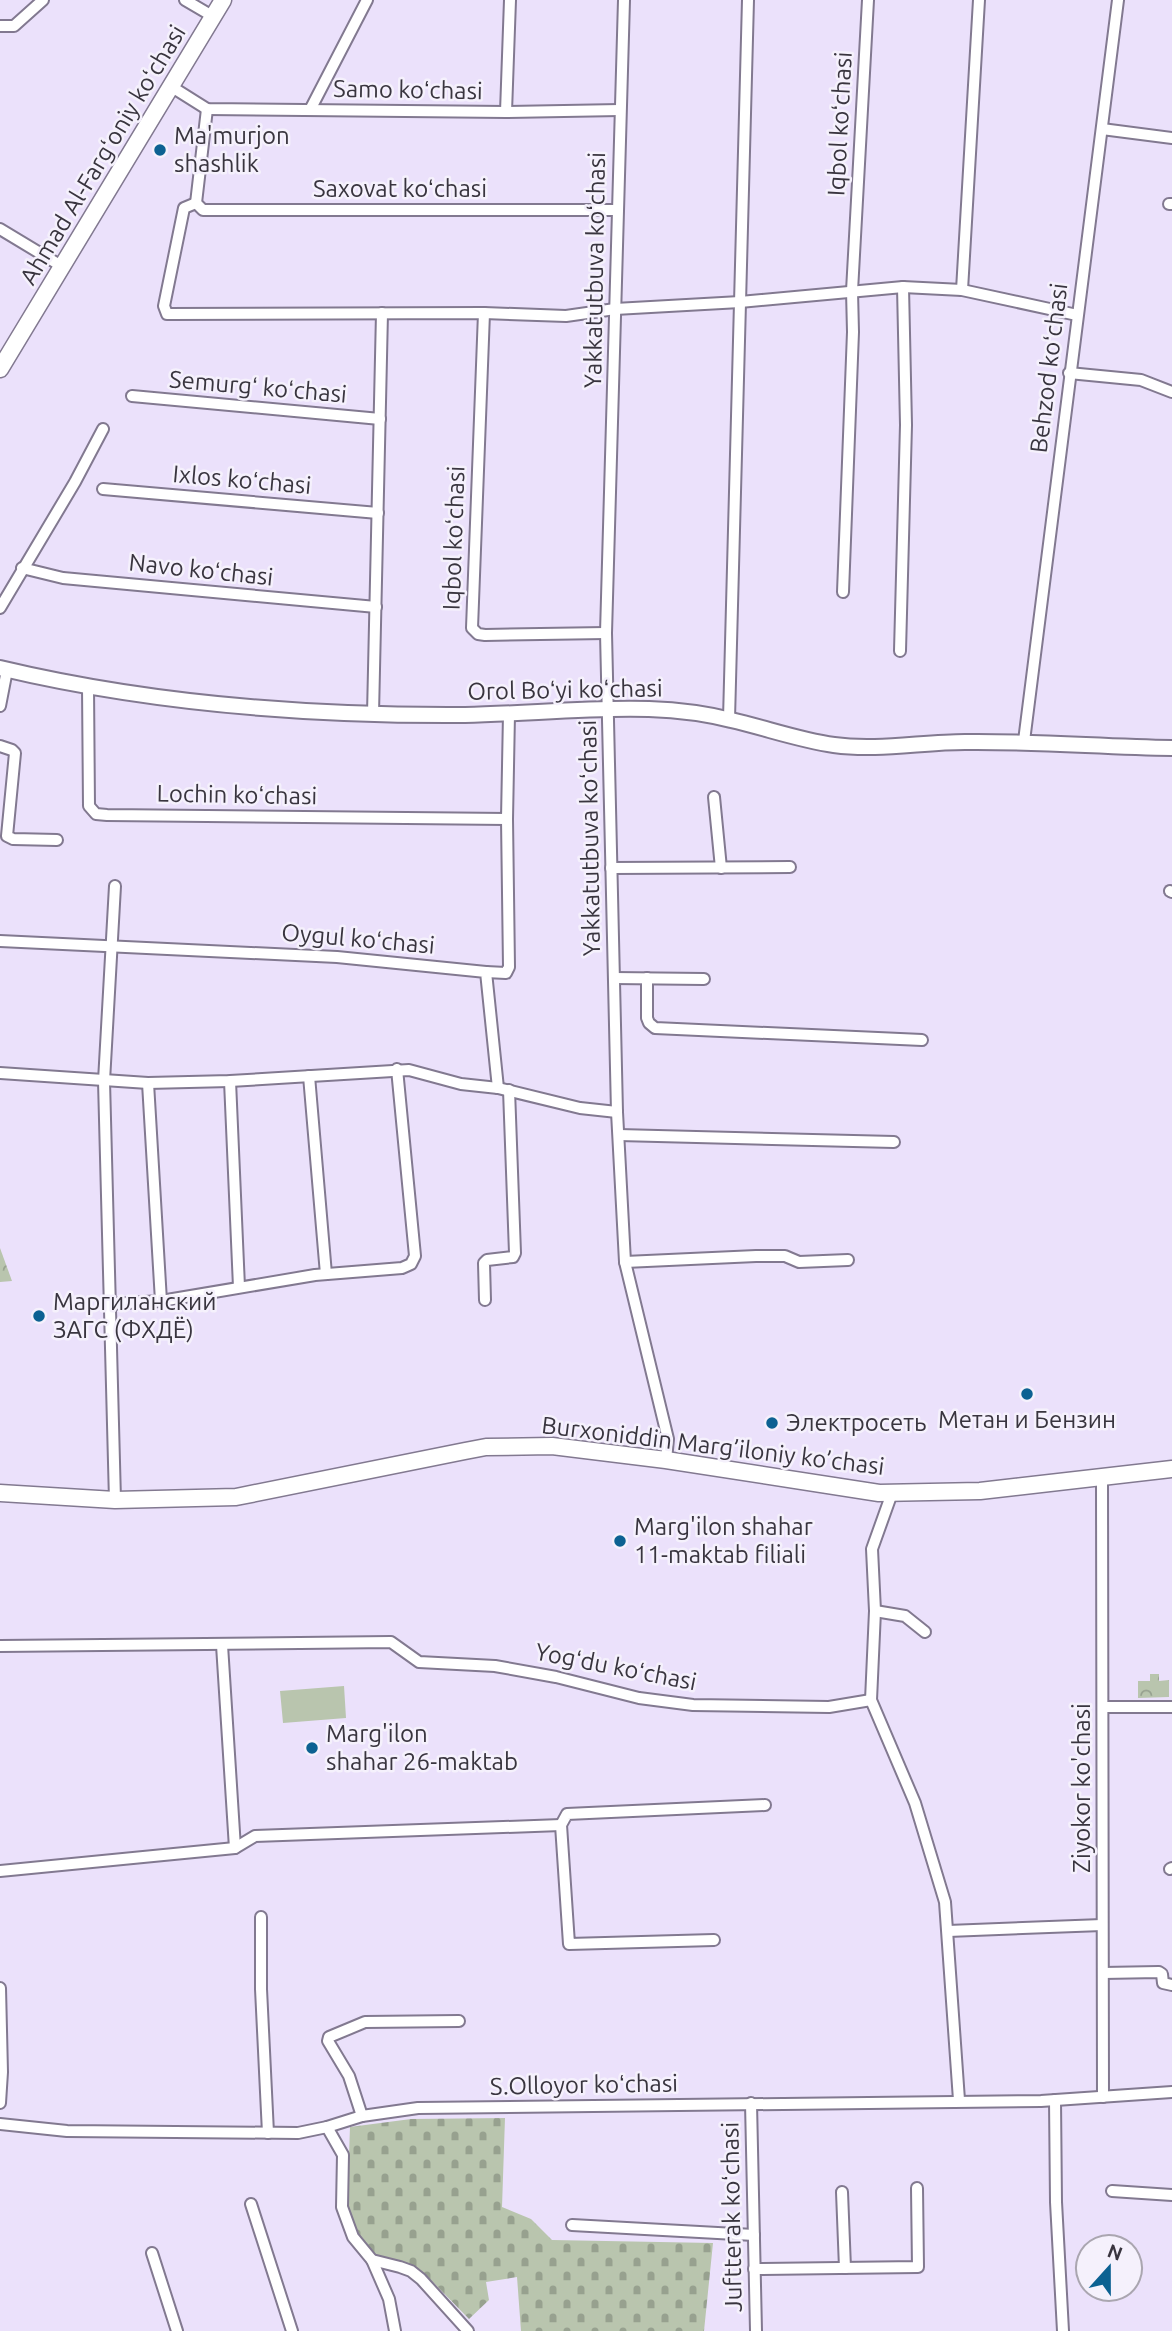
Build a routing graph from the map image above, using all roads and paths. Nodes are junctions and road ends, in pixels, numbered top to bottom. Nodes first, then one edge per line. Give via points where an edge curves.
1 (43, 0) edge
2 (185, 0) edge
3 (223, 0) edge
4 (367, 0) edge
5 (510, 0) edge
6 (624, 0) edge
7 (748, 0) edge
8 (868, 0) edge
9 (979, 0) edge
10 (1118, 0) edge
11 (214, 17) junction
12 (0, 26) edge
13 (172, 87) junction
14 (207, 109) junction
15 (310, 110) junction
16 (620, 110) junction
17 (506, 112) junction
18 (1102, 129) junction
19 (1172, 138) edge
20 (196, 203) junction
21 (617, 210) junction
22 (0, 229) edge
23 (62, 267) junction
24 (903, 287) junction
25 (962, 290) junction
26 (852, 291) junction
27 (740, 302) junction
28 (615, 309) junction
29 (382, 313) junction
30 (484, 313) junction
31 (1077, 315) junction
32 (6, 346) edge
33 (0, 369) edge
34 (1069, 373) junction
35 (1172, 392) edge
36 (132, 396) dead end
37 (380, 419) junction
38 (103, 429) dead end
39 (103, 489) dead end
40 (378, 513) junction
41 (22, 568) junction
42 (843, 592) dead end
43 (376, 607) junction
44 (0, 608) edge
45 (606, 633) junction
46 (900, 651) dead end
47 (3, 669) edge
48 (88, 687) junction
49 (0, 706) edge
50 (607, 708) junction
51 (373, 714) junction
52 (509, 714) junction
53 (729, 719) junction
54 (1024, 741) junction
55 (0, 746) edge
56 (1172, 748) edge
57 (714, 797) dead end
58 (507, 819) junction
59 (57, 840) dead end
60 (790, 867) dead end
61 (611, 868) junction
62 (721, 868) junction
63 (115, 886) dead end
64 (0, 941) edge
65 (111, 945) junction
66 (486, 972) junction
67 (614, 978) junction
68 (647, 978) junction
69 (704, 979) dead end
70 (922, 1040) dead end
71 (397, 1069) junction
72 (0, 1073) edge
73 (309, 1076) junction
74 (104, 1081) junction
75 (230, 1081) junction
76 (148, 1083) junction
77 (504, 1089) junction
78 (617, 1112) junction
79 (619, 1135) junction
80 (894, 1142) dead end
81 (848, 1260) dead end
82 (625, 1262) junction
83 (326, 1274) junction
84 (239, 1287) junction
85 (485, 1300) dead end
86 (161, 1301) junction
87 (110, 1304) junction
88 (666, 1460) junction
89 (1172, 1469) edge
90 (1102, 1478) junction
91 (0, 1493) edge
92 (892, 1493) junction
93 (116, 1500) junction
94 (875, 1611) junction
95 (926, 1632) dead end
96 (222, 1645) junction
97 (0, 1646) edge
98 (871, 1700) junction
99 (1103, 1707) junction
100 (1172, 1707) edge
101 (765, 1805) dead end
102 (561, 1825) junction
103 (234, 1849) junction
104 (0, 1871) edge
105 (261, 1917) dead end
106 (1102, 1925) junction
107 (948, 1931) junction
108 (714, 1940) dead end
109 (1103, 1973) junction
110 (1172, 1985) edge
111 (0, 1988) edge
112 (459, 2021) dead end
113 (1172, 2092) edge
114 (1103, 2097) junction
115 (959, 2100) junction
116 (1055, 2100) junction
117 (0, 2103) edge
118 (751, 2103) junction
119 (362, 2116) junction
120 (0, 2124) edge
121 (327, 2127) junction
122 (268, 2133) junction
123 (917, 2188) dead end
124 (1112, 2191) dead end
125 (842, 2192) dead end
126 (1172, 2195) edge
127 (251, 2204) dead end
128 (572, 2225) dead end
129 (754, 2235) junction
130 (152, 2253) dead end
131 (372, 2260) junction
132 (845, 2268) junction
133 (754, 2269) junction
134 (177, 2331) edge
135 (292, 2331) edge
136 (395, 2331) edge
137 (468, 2331) edge
138 (756, 2331) edge
139 (1063, 2331) edge

1 - 12 street via 13,26
2 - 11 street
3 - 11 main road, Ahmad Al-Fargʻoniy koʻchasi
4 - 15 street, Samo koʻchasi
5 - 17 street, Samo koʻchasi
6 - 16 street, Yakkatutbuva koʻchasi
7 - 27 street
8 - 26 street, Iqbol koʻchasi
9 - 25 street
10 - 18 street, Behzod koʻchasi
11 - 13 main road, Ahmad Al-Fargʻoniy koʻchasi
13 - 14 street
13 - 23 main road, Ahmad Al-Fargʻoniy koʻchasi
14 - 15 street, Samo koʻchasi
14 - 20 street
15 - 17 street, Samo koʻchasi
16 - 17 street, Samo koʻchasi
16 - 21 street, Yakkatutbuva koʻchasi
18 - 19 street
18 - 31 street, Behzod koʻchasi
20 - 21 street, Saxovat koʻchasi via 203,210
20 - 29 street via 184,208 164,306 167,314
21 - 28 street, Yakkatutbuva koʻchasi
22 - 23 street
23 - 32 main road, Ahmad Al-Fargʻoniy koʻchasi
24 - 25 street
24 - 26 street
24 - 46 street via 906,425
25 - 31 street
26 - 27 street
26 - 42 street, Iqbol koʻchasi
27 - 28 street
27 - 53 street
28 - 30 street via 566,316
28 - 45 street, Yakkatutbuva koʻchasi
29 - 30 street
29 - 37 street
30 - 45 street, Iqbol koʻchasi via 472,628 485,635
31 - 34 street, Behzod koʻchasi
32 - 33 main road, Ahmad Al-Fargʻoniy koʻchasi
34 - 35 street via 1141,380
34 - 54 street, Behzod koʻchasi
36 - 37 street, Semurgʻ koʻchasi
37 - 40 street
38 - 41 street
39 - 40 street, Ixlos koʻchasi
40 - 43 street
41 - 43 street, Navo koʻchasi via 63,578
41 - 44 street
43 - 51 street
45 - 50 street, Yakkatutbuva koʻchasi
47 - 48 street, Orol Boʻyi koʻchasi
47 - 49 street
48 - 51 street, Orol Boʻyi koʻchasi via 186,700
48 - 58 street, Lochin koʻchasi via 88,800 96,814
50 - 52 street, Orol Boʻyi koʻchasi
50 - 53 street, Orol Boʻyi koʻchasi
50 - 61 street, Yakkatutbuva koʻchasi
51 - 52 street, Orol Boʻyi koʻchasi
52 - 58 street
53 - 54 street, Orol Boʻyi koʻchasi via 789,736 852,746
54 - 56 street, Orol Boʻyi koʻchasi
55 - 59 street via 15,753 7,836
57 - 62 street
58 - 66 street via 509,967 506,973
60 - 62 street
61 - 62 street
61 - 67 street, Yakkatutbuva koʻchasi
63 - 65 street
64 - 65 street, Oygul koʻchasi
65 - 66 street, Oygul koʻchasi via 337,957
65 - 74 street
66 - 77 street
67 - 68 street
67 - 78 street, Yakkatutbuva koʻchasi
68 - 69 street
68 - 70 street via 647,1018 655,1028
71 - 73 street
71 - 77 street
71 - 83 street via 414,1260 402,1268
72 - 74 street
73 - 75 street
73 - 83 street
74 - 76 street
74 - 87 street
75 - 76 street
75 - 84 street
76 - 86 street
77 - 78 street
77 - 85 street via 515,1253 484,1263
78 - 79 street, Yakkatutbuva koʻchasi
79 - 80 street
79 - 82 street, Yakkatutbuva koʻchasi
81 - 82 street via 799,1262 785,1256 756,1256
82 - 88 street, Yakkatutbuva koʻchasi via 668,1439
83 - 84 street
84 - 86 street
86 - 87 street
87 - 93 street
88 - 92 main road, Burxoniddin Marg’iloniy ko’chasi
88 - 93 main road, Burxoniddin Marg’iloniy ko’chasi via 552,1446 486,1447 236,1497
89 - 90 main road, Burxoniddin Marg’iloniy ko’chasi
90 - 92 main road, Burxoniddin Marg’iloniy ko’chasi via 980,1491
90 - 99 street, Ziyokor ko'chasi
91 - 93 main road, Burxoniddin Marg’iloniy ko’chasi
92 - 94 street via 872,1549
94 - 95 street via 905,1616
94 - 98 street
96 - 97 street, Yogʻdu koʻchasi
96 - 98 street, Yogʻdu koʻchasi via 391,1642 419,1662 495,1666 639,1698 693,1705 830,1707
96 - 103 street
98 - 107 street via 915,1803 945,1902
99 - 100 street
99 - 106 street, Ziyokor ko'chasi
101 - 102 street via 567,1814
102 - 103 street via 255,1836
102 - 108 street via 569,1944
103 - 104 street
105 - 122 street
106 - 107 street
106 - 109 street, Ziyokor ko'chasi
107 - 115 street
109 - 110 street via 1159,1972 1163,1983
109 - 114 street, Ziyokor ko'chasi
111 - 117 street
112 - 119 street via 365,2022 329,2037
113 - 114 street, S.Olloyor koʻchasi
114 - 116 street, S.Olloyor koʻchasi
115 - 116 street, S.Olloyor koʻchasi
115 - 118 street, S.Olloyor koʻchasi
116 - 139 street
118 - 119 street, S.Olloyor koʻchasi via 418,2108
118 - 129 street, Juftterak koʻchasi
119 - 121 street, S.Olloyor koʻchasi
120 - 122 street, S.Olloyor koʻchasi via 67,2132
121 - 122 street, S.Olloyor koʻchasi
121 - 131 street via 343,2155 342,2207 354,2237
123 - 132 street via 918,2267
124 - 126 street
125 - 132 street
127 - 135 street
128 - 129 street
129 - 133 street, Juftterak koʻchasi
130 - 134 street
131 - 136 street
131 - 137 street via 421,2278
132 - 133 street
133 - 138 street, Juftterak koʻchasi

